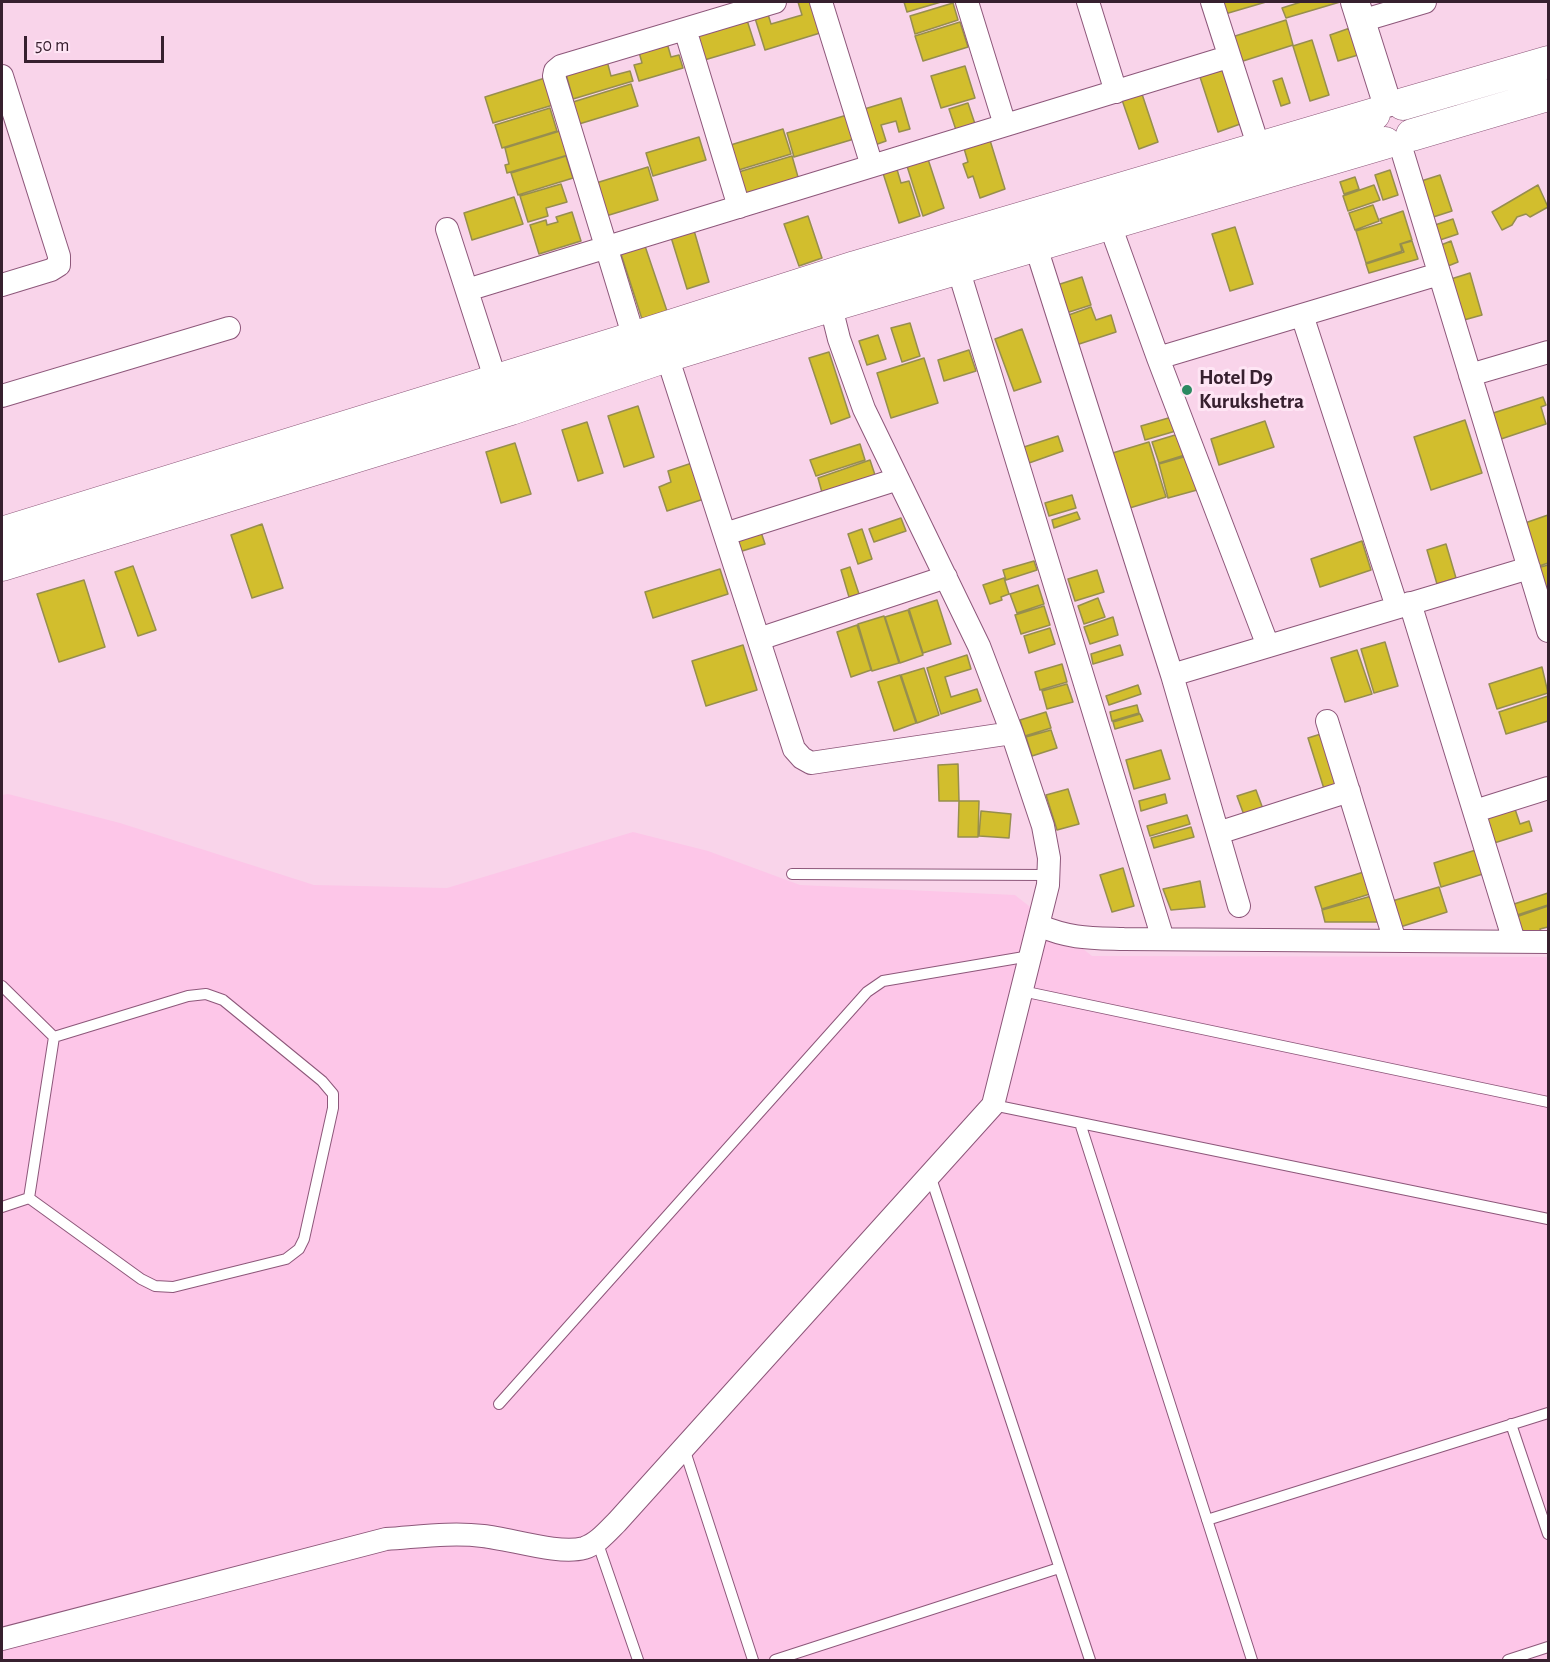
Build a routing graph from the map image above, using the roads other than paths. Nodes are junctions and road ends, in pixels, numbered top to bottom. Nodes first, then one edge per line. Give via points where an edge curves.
1 (775, 2) edge
2 (821, 2) edge
3 (967, 2) edge
4 (1088, 2) edge
5 (1212, 2) edge
6 (1425, 2) edge
7 (1358, 11) edge
8 (685, 29) junction
9 (1228, 57) junction
10 (1548, 62) edge
11 (2, 76) edge
12 (1116, 92) junction
13 (1548, 95) edge
14 (1388, 107) junction
15 (1005, 125) junction
16 (1399, 141) junction
17 (1258, 148) junction
18 (872, 166) junction
19 (739, 207) junction
20 (1110, 225) junction
21 (447, 229) dead end
22 (949, 240) junction
23 (1036, 247) junction
24 (606, 248) junction
25 (958, 269) junction
26 (1439, 274) junction
27 (2, 285) edge
28 (467, 290) junction
29 (827, 291) junction
30 (1302, 315) junction
31 (229, 328) dead end
32 (634, 338) junction
33 (1548, 352) edge
34 (667, 356) junction
35 (1158, 358) junction
36 (1470, 375) junction
37 (496, 381) junction
38 (2, 396) edge
39 (898, 479) junction
40 (2, 533) edge
41 (725, 534) junction
42 (2, 566) edge
43 (1529, 568) junction
44 (946, 577) junction
45 (1403, 605) junction
46 (1548, 631) edge
47 (759, 639) junction
48 (1268, 646) junction
49 (1172, 675) junction
50 (1327, 721) dead end
51 (1012, 733) junction
52 (1548, 788) edge
53 (1349, 791) junction
54 (1475, 811) junction
55 (1218, 833) junction
56 (792, 874) dead end
57 (1048, 875) junction
58 (1239, 906) dead end
59 (1038, 925) junction
60 (1163, 939) junction
61 (1395, 941) junction
62 (1514, 941) junction
63 (1548, 942) edge
64 (1030, 956) junction
65 (2, 986) edge
66 (1022, 991) junction
67 (54, 1037) junction
68 (1548, 1102) edge
69 (993, 1105) junction
70 (1080, 1123) junction
71 (930, 1175) junction
72 (29, 1198) junction
73 (2, 1207) edge
74 (1548, 1219) edge
75 (499, 1404) dead end
76 (1548, 1413) edge
77 (1511, 1424) junction
78 (684, 1448) junction
79 (1207, 1520) junction
80 (1548, 1534) edge
81 (597, 1541) junction
82 (1059, 1568) junction
83 (2, 1639) edge
84 (1548, 1647) edge
85 (638, 1660) edge
86 (753, 1660) edge
87 (775, 1660) edge
88 (1090, 1660) edge
89 (1252, 1660) edge
90 (1508, 1660) edge

1 - 8 street
2 - 18 street
3 - 15 street
4 - 12 street
5 - 9 street
6 - 7 street
7 - 14 street
8 - 19 street
8 - 24 street via 555,71
9 - 12 street
9 - 17 street
10 - 14 main road
11 - 27 street via 59,256 59,265 51,270
12 - 15 street
13 - 16 main road
14 - 16 main road via 1410,109 1414,116 1415,125
14 - 17 main road
15 - 18 street
16 - 20 main road
16 - 26 street
17 - 22 main road
18 - 19 street
19 - 24 street
20 - 23 main road
20 - 35 street
21 - 28 street
22 - 25 street
22 - 29 main road
23 - 25 main road
23 - 49 street
24 - 28 street
24 - 32 street
25 - 29 main road
25 - 60 street
26 - 30 street
26 - 36 street
28 - 37 street
29 - 32 main road
29 - 34 main road
29 - 39 street via 864,409
30 - 35 street
30 - 45 street
31 - 38 street
32 - 37 main road
33 - 36 street
34 - 41 street
34 - 42 main road via 512,409
35 - 48 street
36 - 43 street
37 - 40 main road
39 - 41 street
39 - 44 street
41 - 47 street
43 - 45 street
43 - 46 street
44 - 47 street
44 - 51 street via 979,646
45 - 48 street
45 - 54 street
47 - 51 street via 794,749 811,764
48 - 49 street
49 - 55 street
50 - 53 street
51 - 57 street via 1043,826
52 - 54 street
53 - 55 street
53 - 61 street
54 - 62 street
55 - 58 street
56 - 57 lane
57 - 59 street
59 - 60 street via 1074,938
59 - 64 street
60 - 61 street
61 - 62 street
62 - 63 street
64 - 66 street
64 - 75 lane via 883,981 867,992
65 - 67 lane
66 - 68 lane
66 - 69 street
67 - 72 lane
67 - 72 lane via 206,994 223,1000 322,1081 333,1094 333,1108 304,1239 286,1259 173,1287 155,1286
69 - 70 lane
69 - 71 street
70 - 74 lane
70 - 79 lane
71 - 78 street
71 - 82 lane
72 - 73 lane
76 - 77 lane
77 - 79 lane
77 - 80 lane
78 - 81 street
78 - 86 lane
79 - 89 lane
81 - 83 street via 585,1548 568,1550 482,1536 386,1539
81 - 85 lane
82 - 87 lane
82 - 88 lane
84 - 90 lane

